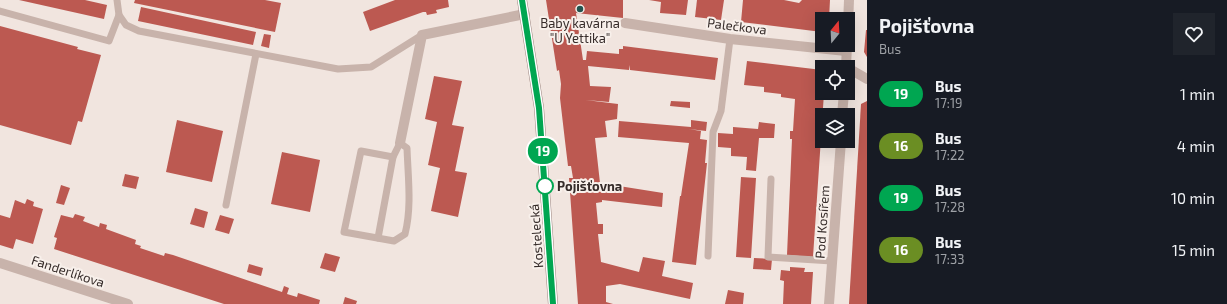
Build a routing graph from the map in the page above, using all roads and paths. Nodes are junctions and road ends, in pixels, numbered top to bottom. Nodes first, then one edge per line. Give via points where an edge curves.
1 (117, 0) edge
2 (522, 0) edge
3 (849, 0) edge
4 (0, 11) edge
5 (849, 12) edge
6 (525, 14) junction
7 (119, 15) junction
8 (625, 23) dead end
9 (422, 34) junction
10 (730, 39) junction
11 (815, 46) edge
12 (256, 54) junction
13 (855, 72) edge
14 (867, 79) edge
15 (400, 143) junction
16 (840, 148) edge
17 (393, 158) junction
18 (771, 179) dead end
19 (226, 205) dead end
20 (378, 238) junction
21 (708, 256) dead end
22 (832, 261) junction
23 (0, 262) edge
24 (128, 304) edge
25 (553, 304) edge
26 (830, 304) edge

1 - 7 lane
2 - 6 street, Kostelecká
3 - 5 street
4 - 7 lane via 109,41
6 - 9 street
6 - 25 street, Kostelecká via 539,108
7 - 12 lane via 126,25 139,31
8 - 10 street, Palečkova
9 - 12 lane via 371,67 338,69
9 - 15 street
10 - 11 street, Palečkova
10 - 21 lane via 721,111 713,132
12 - 19 lane
13 - 14 street
15 - 17 lane
15 - 20 lane via 407,148 408,222 404,234 394,241
16 - 22 street, Pod Kosířem
17 - 20 lane
17 - 20 lane via 361,151 344,232
18 - 22 lane via 768,257
22 - 26 street, Pod Kosířem
23 - 24 street, Fanderlíkova

